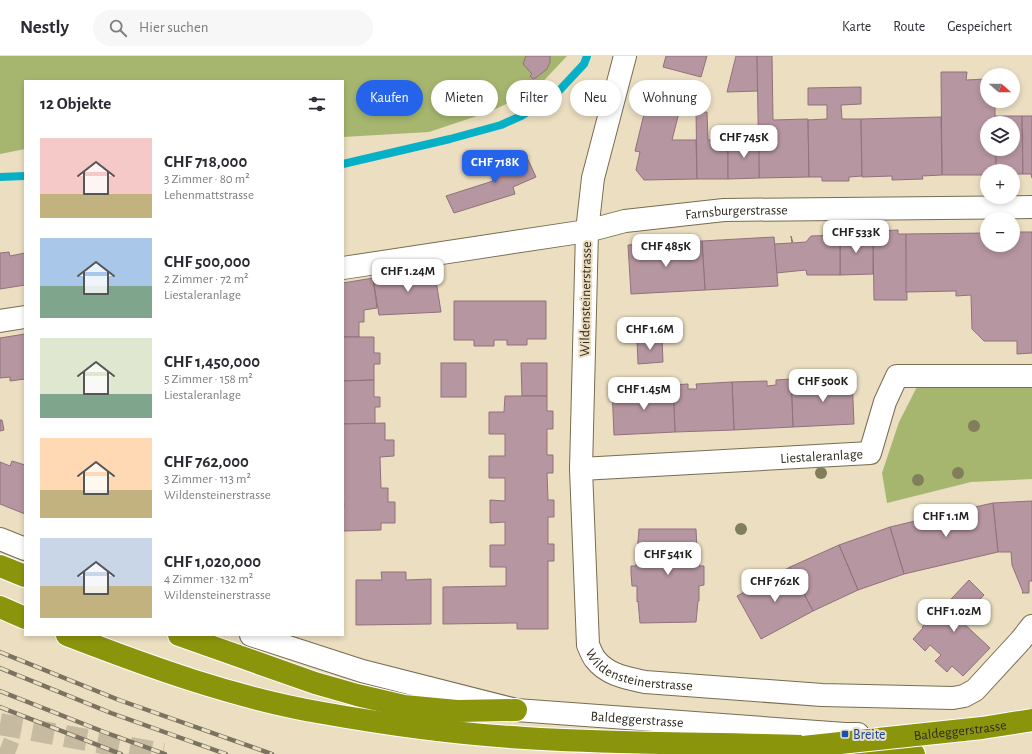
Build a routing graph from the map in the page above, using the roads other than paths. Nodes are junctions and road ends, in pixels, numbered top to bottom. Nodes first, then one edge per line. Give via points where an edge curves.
1 (625, 56) edge
2 (1032, 207) edge
3 (587, 231) junction
4 (344, 268) edge
5 (24, 317) edge
6 (0, 321) edge
7 (1032, 376) edge
8 (581, 469) junction
9 (0, 539) edge
10 (24, 549) edge
11 (0, 566) edge
12 (24, 576) edge
13 (0, 607) edge
14 (24, 618) edge
15 (1032, 626) edge
16 (70, 636) edge
17 (182, 636) edge
18 (257, 636) edge
19 (309, 644) edge
20 (516, 710) junction
21 (1032, 719) edge
22 (803, 746) junction
23 (914, 754) edge

1 - 3 street, Wildensteinerstrasse via 593,178
2 - 3 street, Farnsburgerstrasse via 724,210 625,221
3 - 4 street, Farnsburgerstrasse
3 - 8 street, Wildensteinerstrasse
5 - 6 street
7 - 8 street, Liestaleranlage via 897,376 885,402 870,453
8 - 15 street, Wildensteinerstrasse via 588,645 594,658 619,676 645,682 767,691 953,698 975,690
9 - 10 street
11 - 12 highway
13 - 14 highway
16 - 22 highway via 152,667 248,697 384,724 524,738
17 - 20 highway via 315,683 404,706 457,711
18 - 19 street, Baldeggerstrasse
19 - 20 street, Baldeggerstrasse via 362,671
20 - 21 street, Baldeggerstrasse via 846,734 885,734 994,726
21 - 22 highway, bridge via 982,728
22 - 23 highway, bridge

